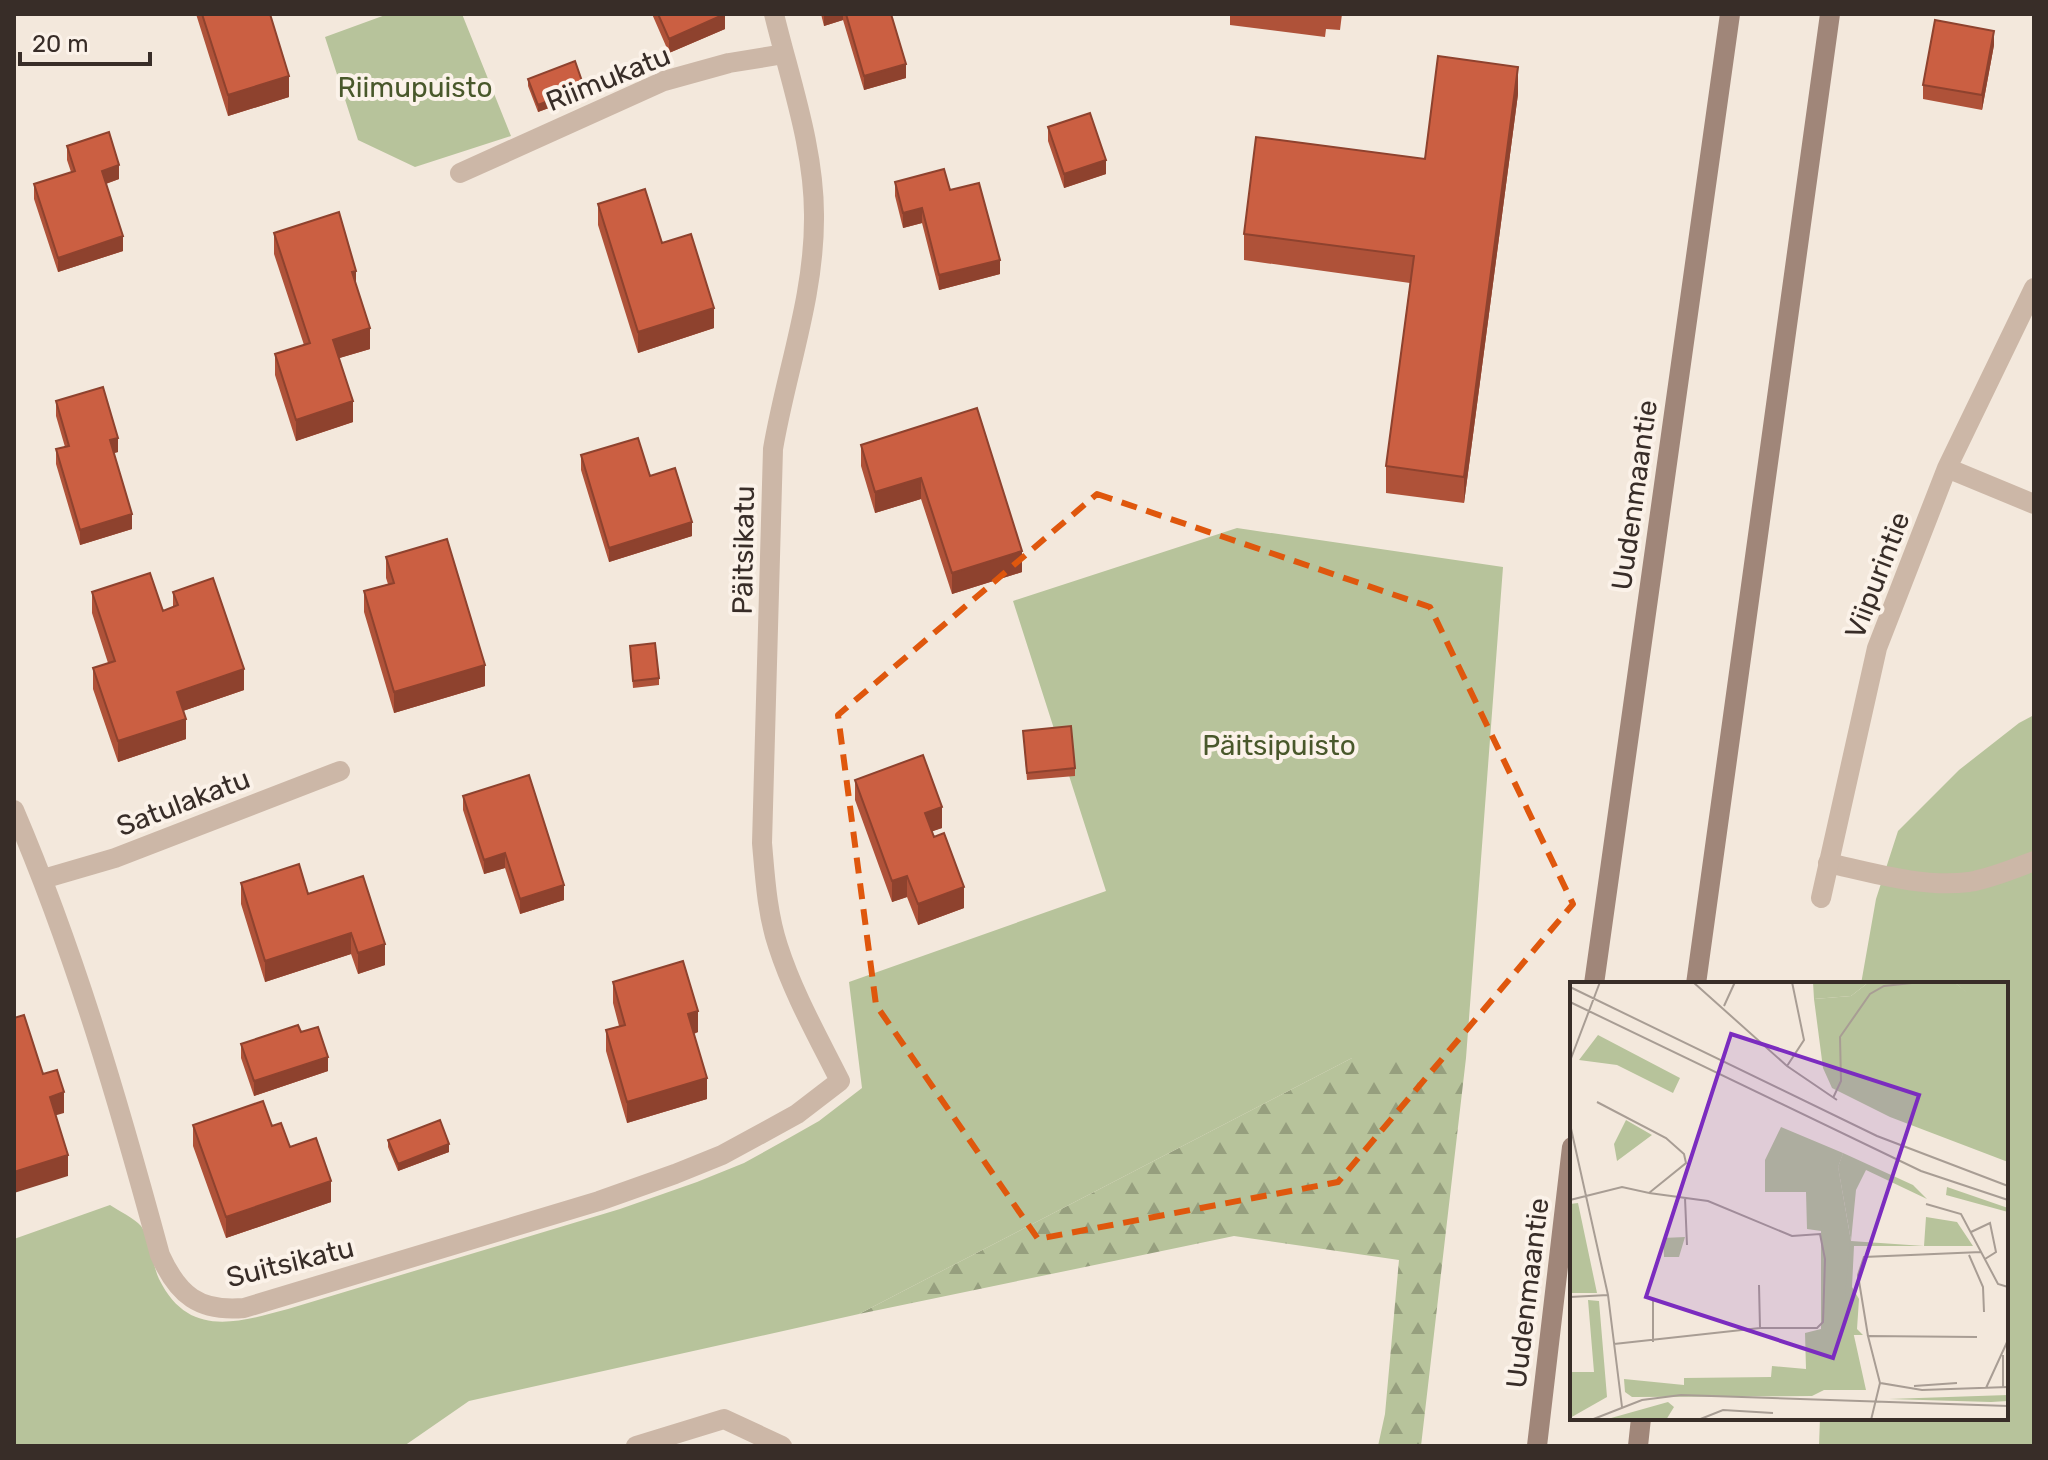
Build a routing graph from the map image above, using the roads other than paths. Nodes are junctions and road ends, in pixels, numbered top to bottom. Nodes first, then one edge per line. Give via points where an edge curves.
1 (774, 14) edge
2 (1730, 14) edge
3 (1830, 14) edge
4 (784, 54) junction
5 (460, 173) dead end
6 (2034, 288) edge
7 (1947, 468) junction
8 (2034, 504) edge
9 (340, 771) dead end
10 (14, 810) edge
11 (2034, 861) edge
12 (1828, 863) junction
13 (43, 879) junction
14 (1821, 898) dead end
15 (1594, 982) edge
16 (1696, 982) edge
17 (840, 1081) joint
18 (1570, 1164) edge
19 (1641, 1420) edge
20 (636, 1446) edge
21 (782, 1446) edge
22 (1537, 1446) edge
23 (1638, 1446) edge

1 - 4 street, Päitsikatu
2 - 15 main road, Uudenmaantie
3 - 16 main road
4 - 5 street, Riimukatu via 664,81
4 - 17 street, Päitsikatu via 810,165 814,218 805,309 773,449 762,843 777,945
6 - 7 street, Viipurintie
7 - 8 street
7 - 12 street, Viipurintie via 1877,648
9 - 13 street, Satulakatu via 115,858
10 - 13 street, Suitsikatu
11 - 12 street via 1983,878 1939,883
12 - 14 street, Viipurintie
13 - 17 street, Suitsikatu via 110,1073 160,1255 185,1295 225,1310 267,1302 599,1201 722,1155 797,1114
18 - 22 main road, Uudenmaantie
19 - 23 main road
20 - 21 street via 724,1419

